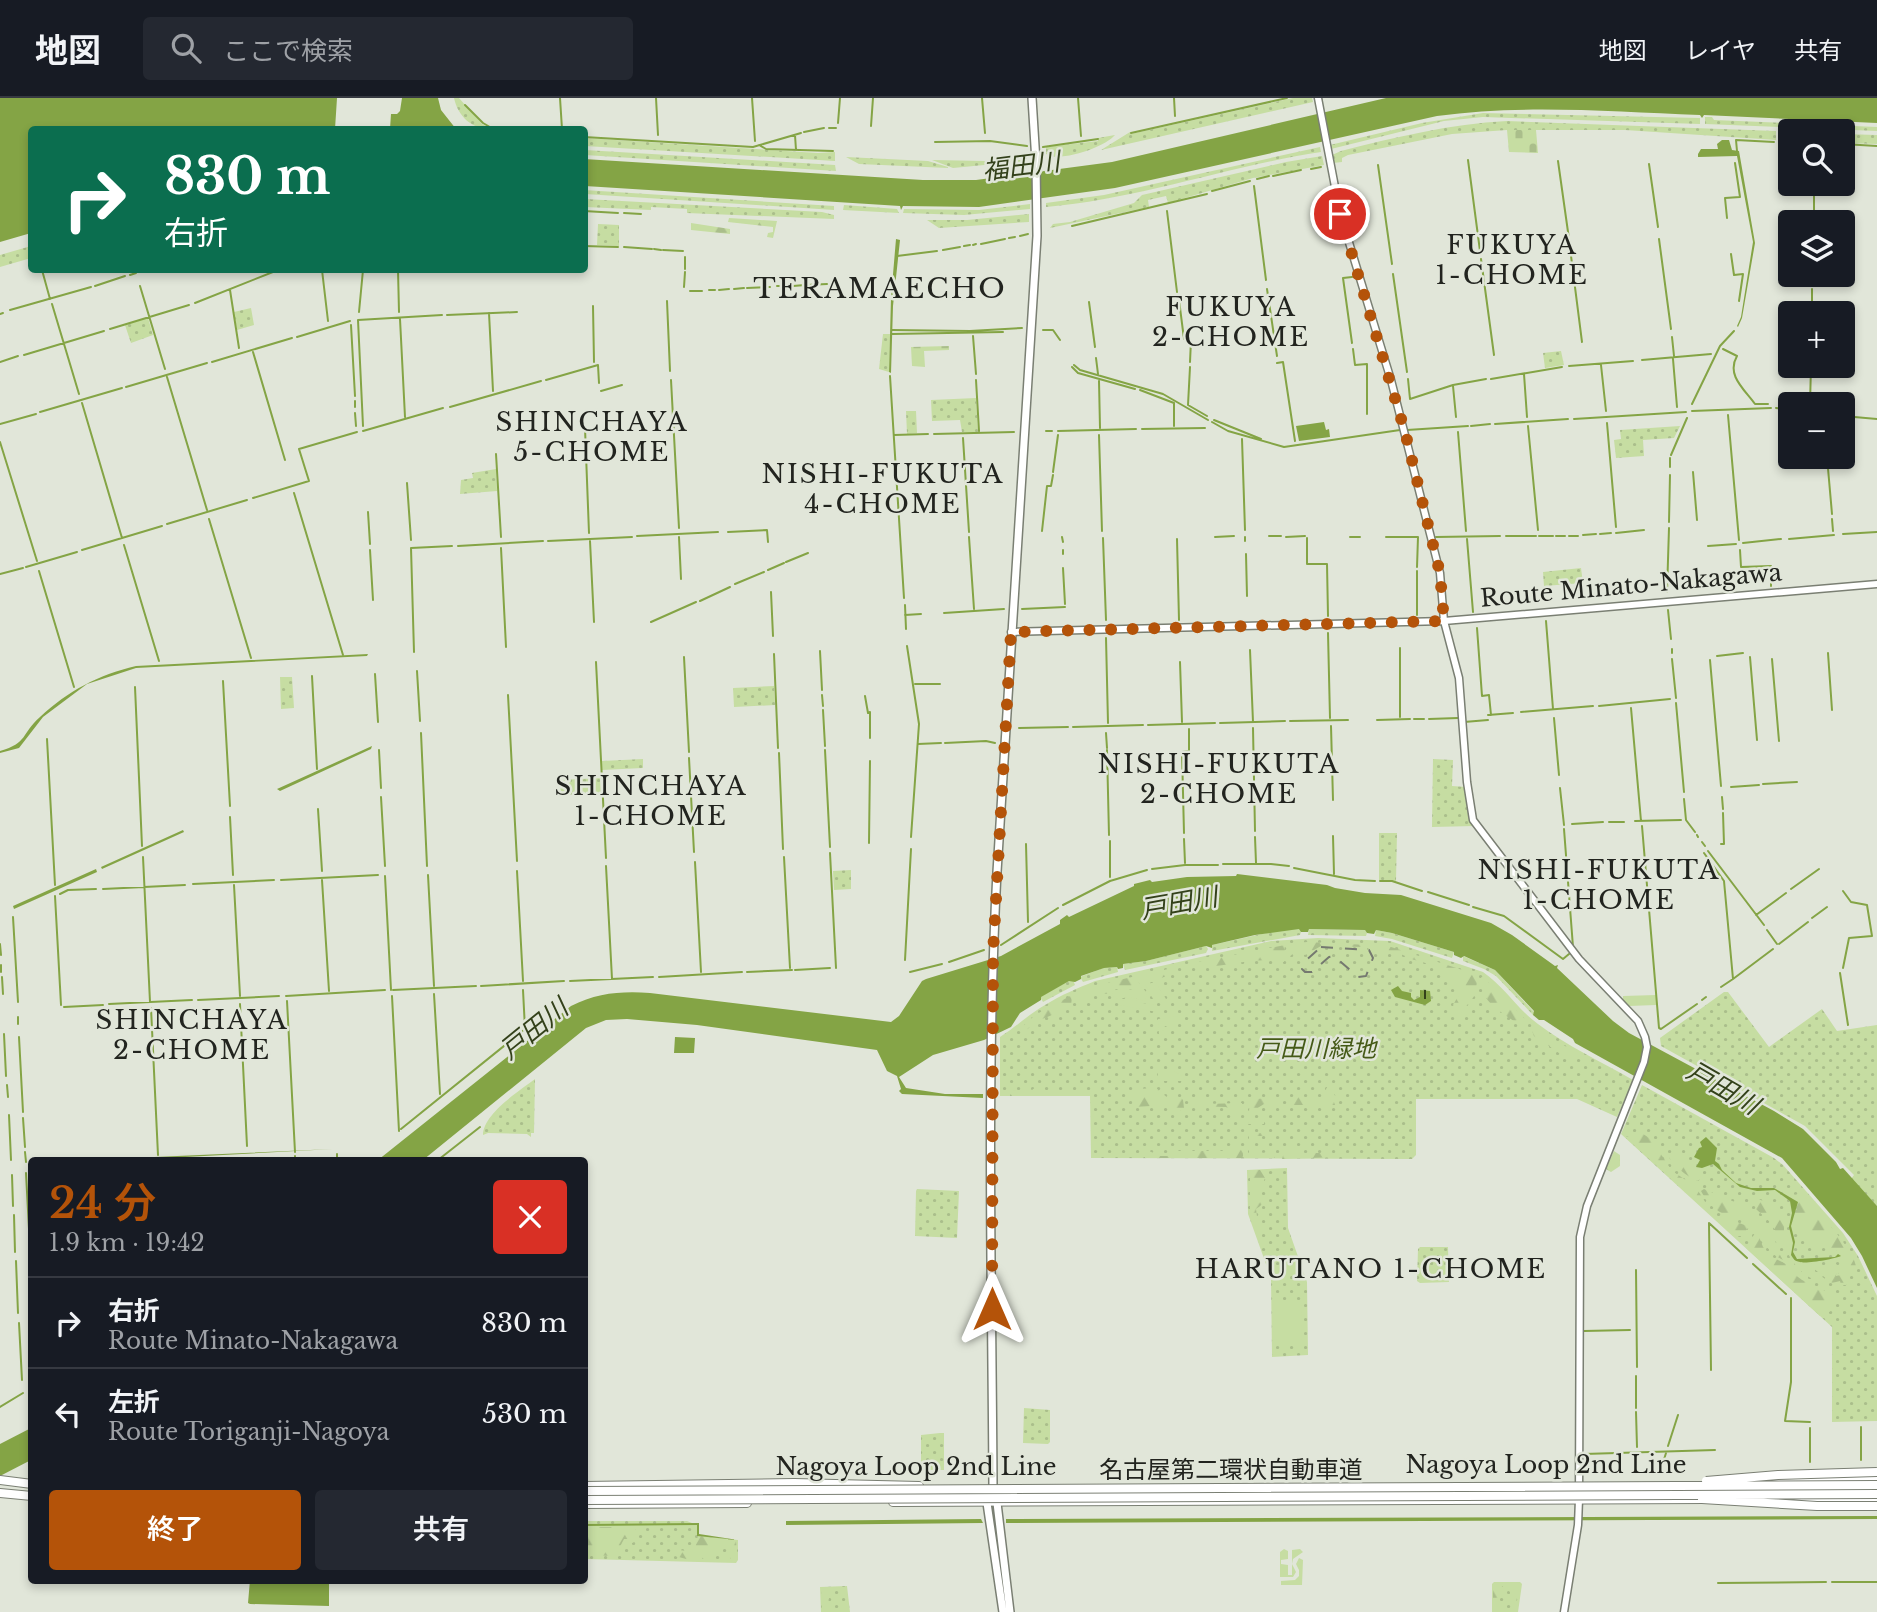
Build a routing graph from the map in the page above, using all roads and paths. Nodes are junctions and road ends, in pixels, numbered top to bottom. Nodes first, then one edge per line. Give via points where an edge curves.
1 (1032, 98) edge
2 (1319, 102) edge
3 (1877, 584) edge
4 (1444, 621) junction
5 (1011, 632) junction
6 (1877, 1472) edge
7 (1877, 1479) edge
8 (1, 1482) edge
9 (1579, 1483) junction
10 (28, 1485) edge
11 (894, 1485) junction
12 (1315, 1485) junction
13 (1877, 1485) edge
14 (1658, 1486) junction
15 (993, 1487) junction
16 (588, 1489) edge
17 (588, 1489) edge
18 (0, 1494) edge
19 (1648, 1494) junction
20 (1375, 1496) dead end
21 (1877, 1496) edge
22 (28, 1497) edge
23 (1579, 1499) junction
24 (991, 1501) junction
25 (588, 1502) edge
26 (588, 1502) edge
27 (1101, 1502) junction
28 (1877, 1506) edge
29 (1003, 1612) edge
30 (1010, 1612) edge
31 (1564, 1612) edge

1 - 5 main road via 1037,207
2 - 4 main road via 1340,214 1391,380 1431,534
3 - 4 main road, Route Minato-Nakagawa
4 - 5 main road, Route Minato-Nakagawa
4 - 9 main road via 1459,678 1474,820 1580,959 1638,1021 1647,1047 1587,1206 1580,1237
5 - 15 main road via 993,953
6 - 14 highway, bridge
7 - 9 highway, Nagoya Loop 2nd Line
8 - 10 highway
9 - 12 highway, Nagoya Loop 2nd Line
9 - 23 main road
11 - 15 highway, Nagoya Loop 2nd Line
11 - 17 highway, Nagoya Loop 2nd Line
11 - 24 highway via 938,1498
12 - 15 highway, Nagoya Loop 2nd Line
12 - 20 highway via 1343,1496
13 - 14 highway, 名古屋第二環状自動車道, bridge
14 - 16 highway, 名古屋第二環状自動車道, bridge
15 - 24 main road
15 - 27 highway via 1004,1493 1059,1492
18 - 22 highway
19 - 21 highway, 名古屋第二環状自動車道, bridge
19 - 26 highway, 名古屋第二環状自動車道, bridge
19 - 28 highway, bridge
21 - 23 highway, Nagoya Loop 2nd Line
23 - 27 highway, Nagoya Loop 2nd Line
23 - 31 main road
24 - 25 highway, Nagoya Loop 2nd Line
24 - 27 highway, Nagoya Loop 2nd Line
24 - 29 main road
24 - 30 main road

